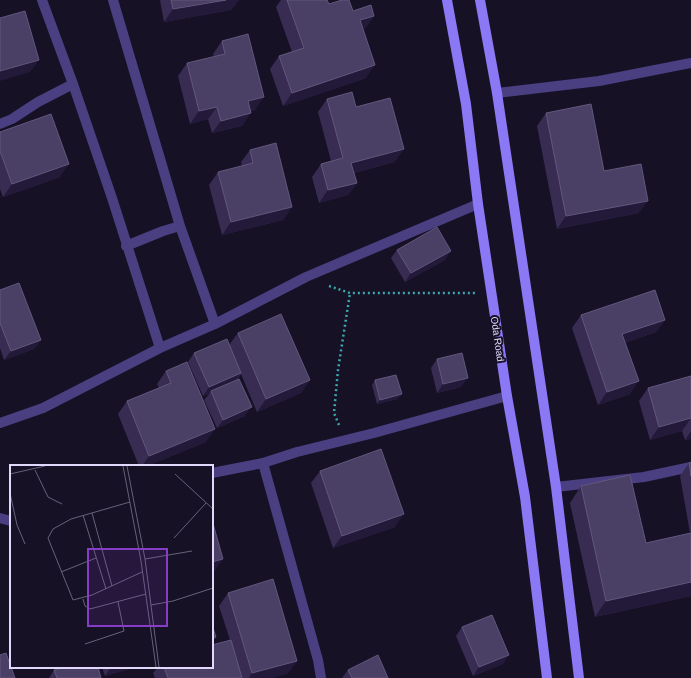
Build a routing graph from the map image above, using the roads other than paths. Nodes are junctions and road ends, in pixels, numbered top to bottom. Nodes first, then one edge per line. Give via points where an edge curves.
1 (42, 0) edge
2 (113, 0) edge
3 (447, 0) edge
4 (480, 0) edge
5 (691, 64) edge
6 (73, 84) junction
7 (497, 93) junction
8 (0, 124) edge
9 (478, 204) junction
10 (180, 226) junction
11 (126, 246) junction
12 (215, 324) junction
13 (160, 348) junction
14 (507, 396) junction
15 (0, 424) edge
16 (263, 463) junction
17 (691, 467) edge
18 (213, 473) edge
19 (556, 487) junction
20 (0, 518) edge
21 (10, 521) edge
22 (321, 678) edge
23 (547, 678) edge
24 (579, 678) edge

1 - 6 street
2 - 10 street
3 - 9 street, Oda Road via 466,104
4 - 7 street
5 - 7 street via 599,81
6 - 8 street
6 - 11 street
7 - 19 street
9 - 12 street via 306,277
9 - 14 street, Oda Road
10 - 11 street
10 - 12 street
11 - 13 street
12 - 13 street
13 - 15 street via 43,408
14 - 16 street
14 - 23 street, Oda Road via 525,497
16 - 18 street
16 - 22 street
17 - 19 street via 644,477
19 - 24 street
20 - 21 street

